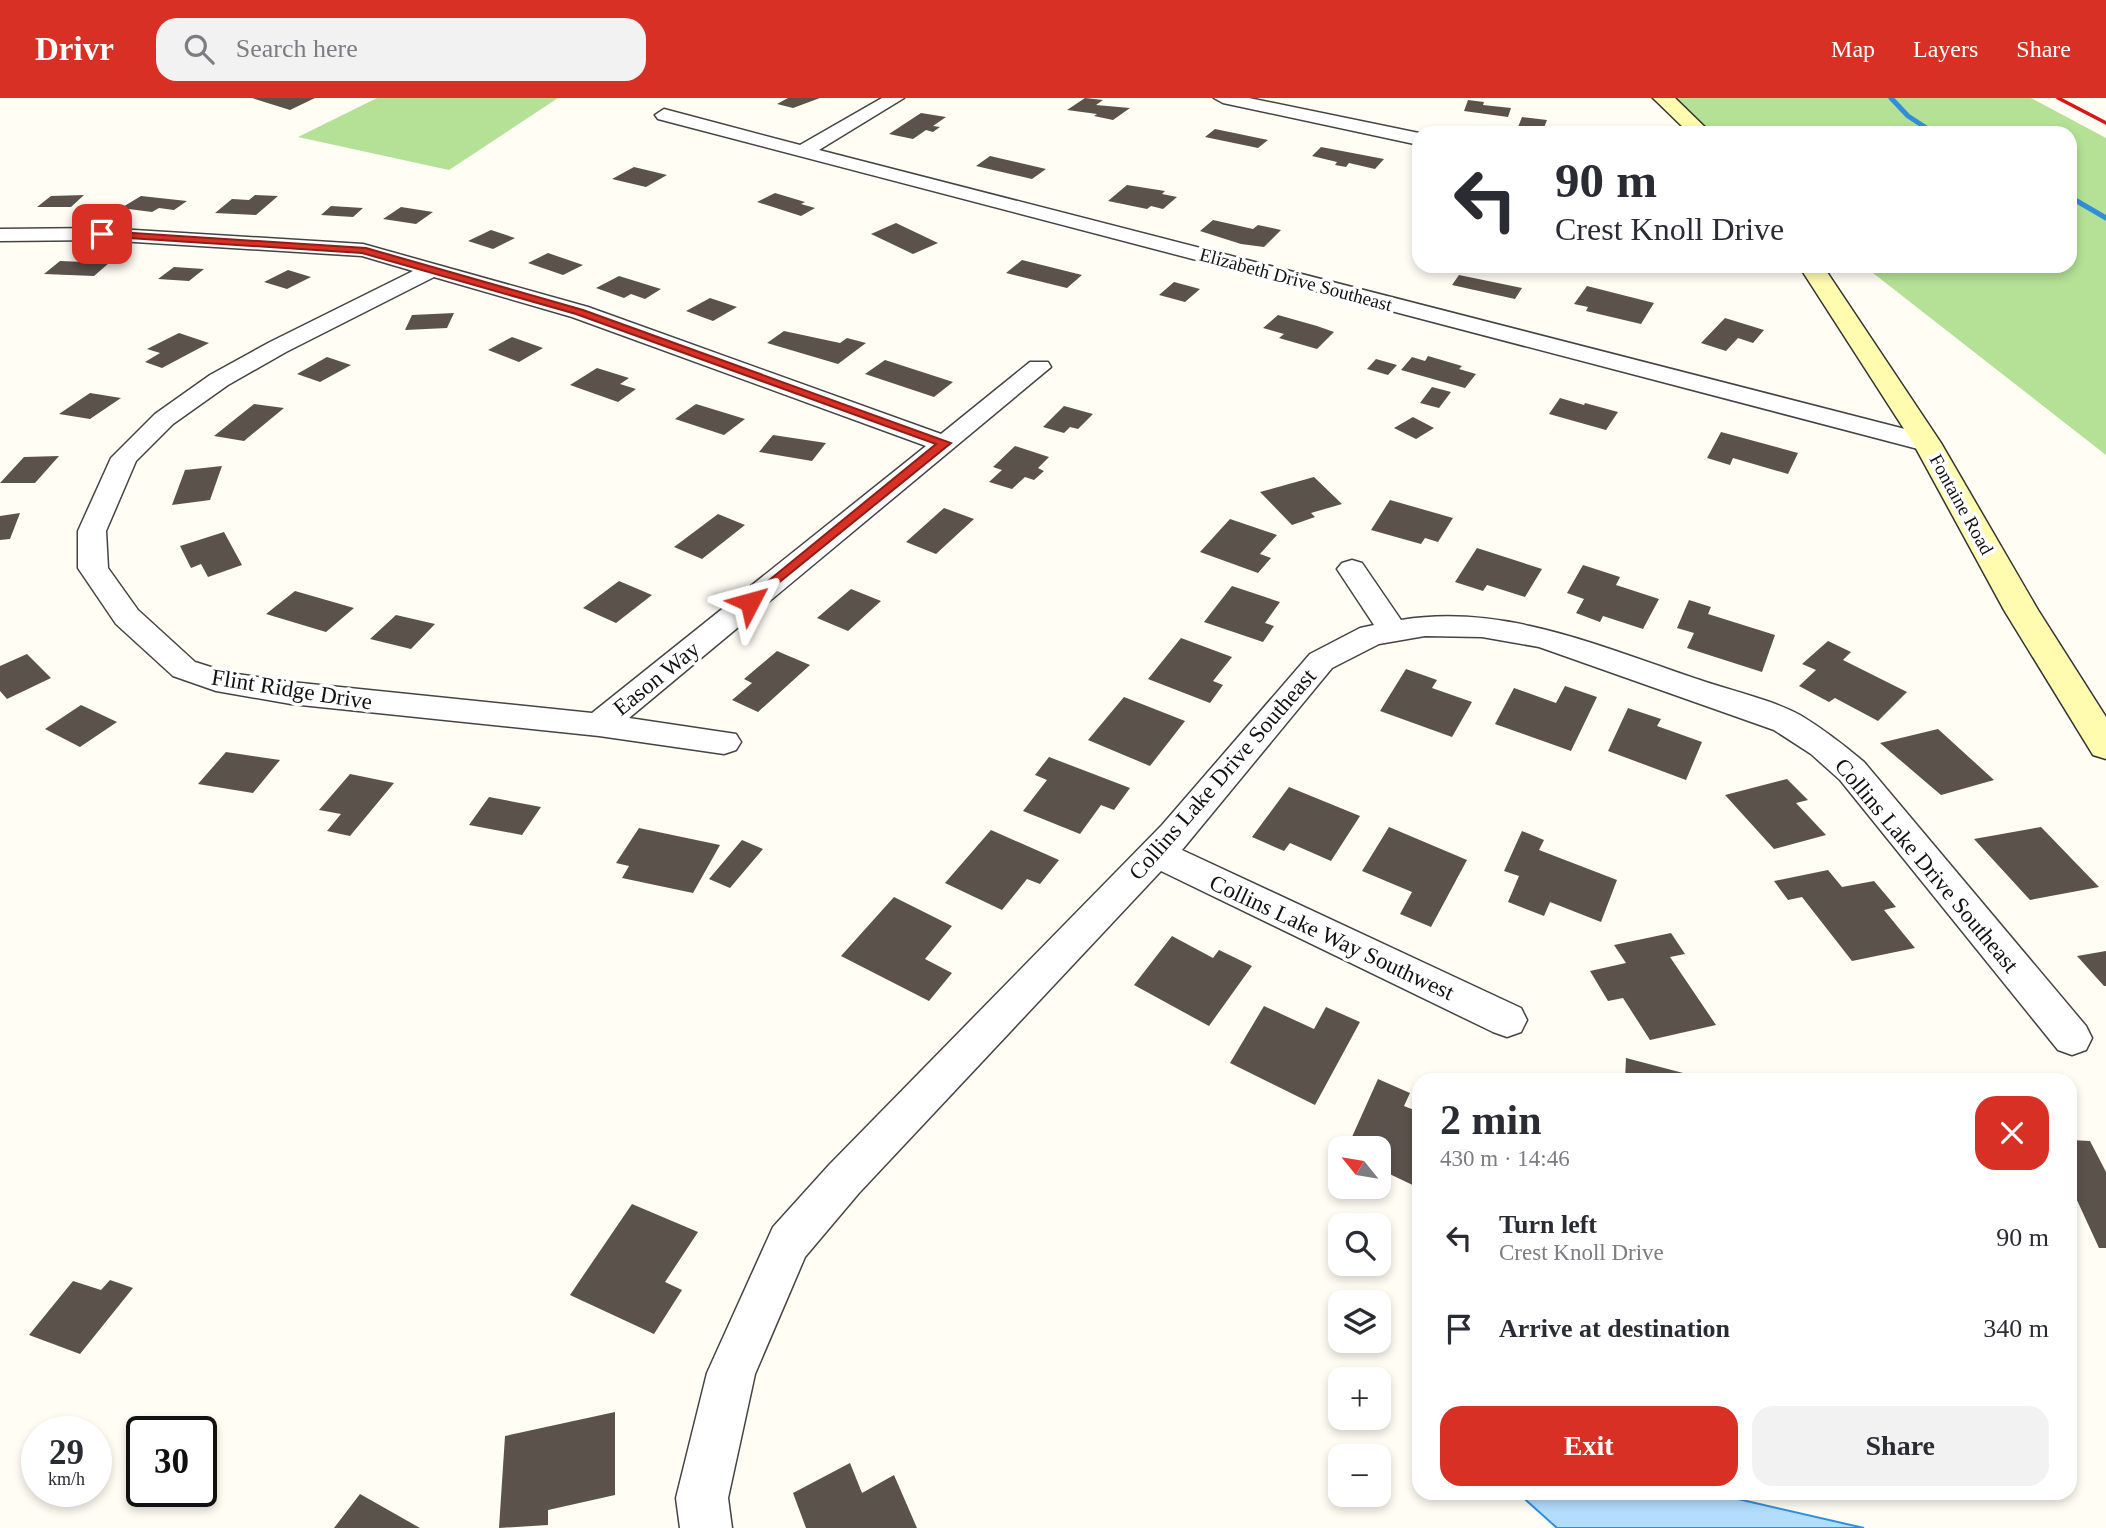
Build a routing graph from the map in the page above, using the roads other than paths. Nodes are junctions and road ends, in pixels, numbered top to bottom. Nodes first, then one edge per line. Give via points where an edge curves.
1 (895, 98) edge
2 (1223, 98) edge
3 (1663, 98) edge
4 (664, 115) dead end
5 (1693, 126) edge
6 (1412, 138) edge
7 (803, 151) junction
8 (0, 235) edge
9 (434, 268) junction
10 (1816, 273) edge
11 (1039, 367) dead end
12 (945, 443) junction
13 (1927, 443) junction
14 (1352, 569) dead end
15 (1393, 631) junction
16 (599, 725) junction
17 (724, 741) dead end
18 (2106, 746) edge
19 (1156, 853) junction
20 (1507, 1020) dead end
21 (2072, 1038) dead end
22 (706, 1528) edge

1 - 7 street
2 - 6 street
3 - 5 main road
4 - 7 street, Elizabeth Drive Southeast
7 - 13 street, Elizabeth Drive Southeast
8 - 9 street via 102,234 363,250
9 - 12 street via 580,312
9 - 16 street, Flint Ridge Drive via 278,346 164,419 124,458 92,531 93,568 127,617 184,669 227,683
10 - 13 main road, Fontaine Road
11 - 12 street, Eason Way
12 - 16 street, Eason Way
13 - 18 main road, Fontaine Road via 2021,610
14 - 15 street
15 - 19 street, Collins Lake Drive Southeast via 1371,635 1321,660
15 - 21 street, Collins Lake Drive Southeast via 1425,626 1482,627 1544,638 1786,722 1852,771
16 - 17 street, Flint Ridge Drive
19 - 20 street, Collins Lake Way Southwest
19 - 22 street, Collins Lake Drive Southeast via 789,1242 731,1373 702,1498

